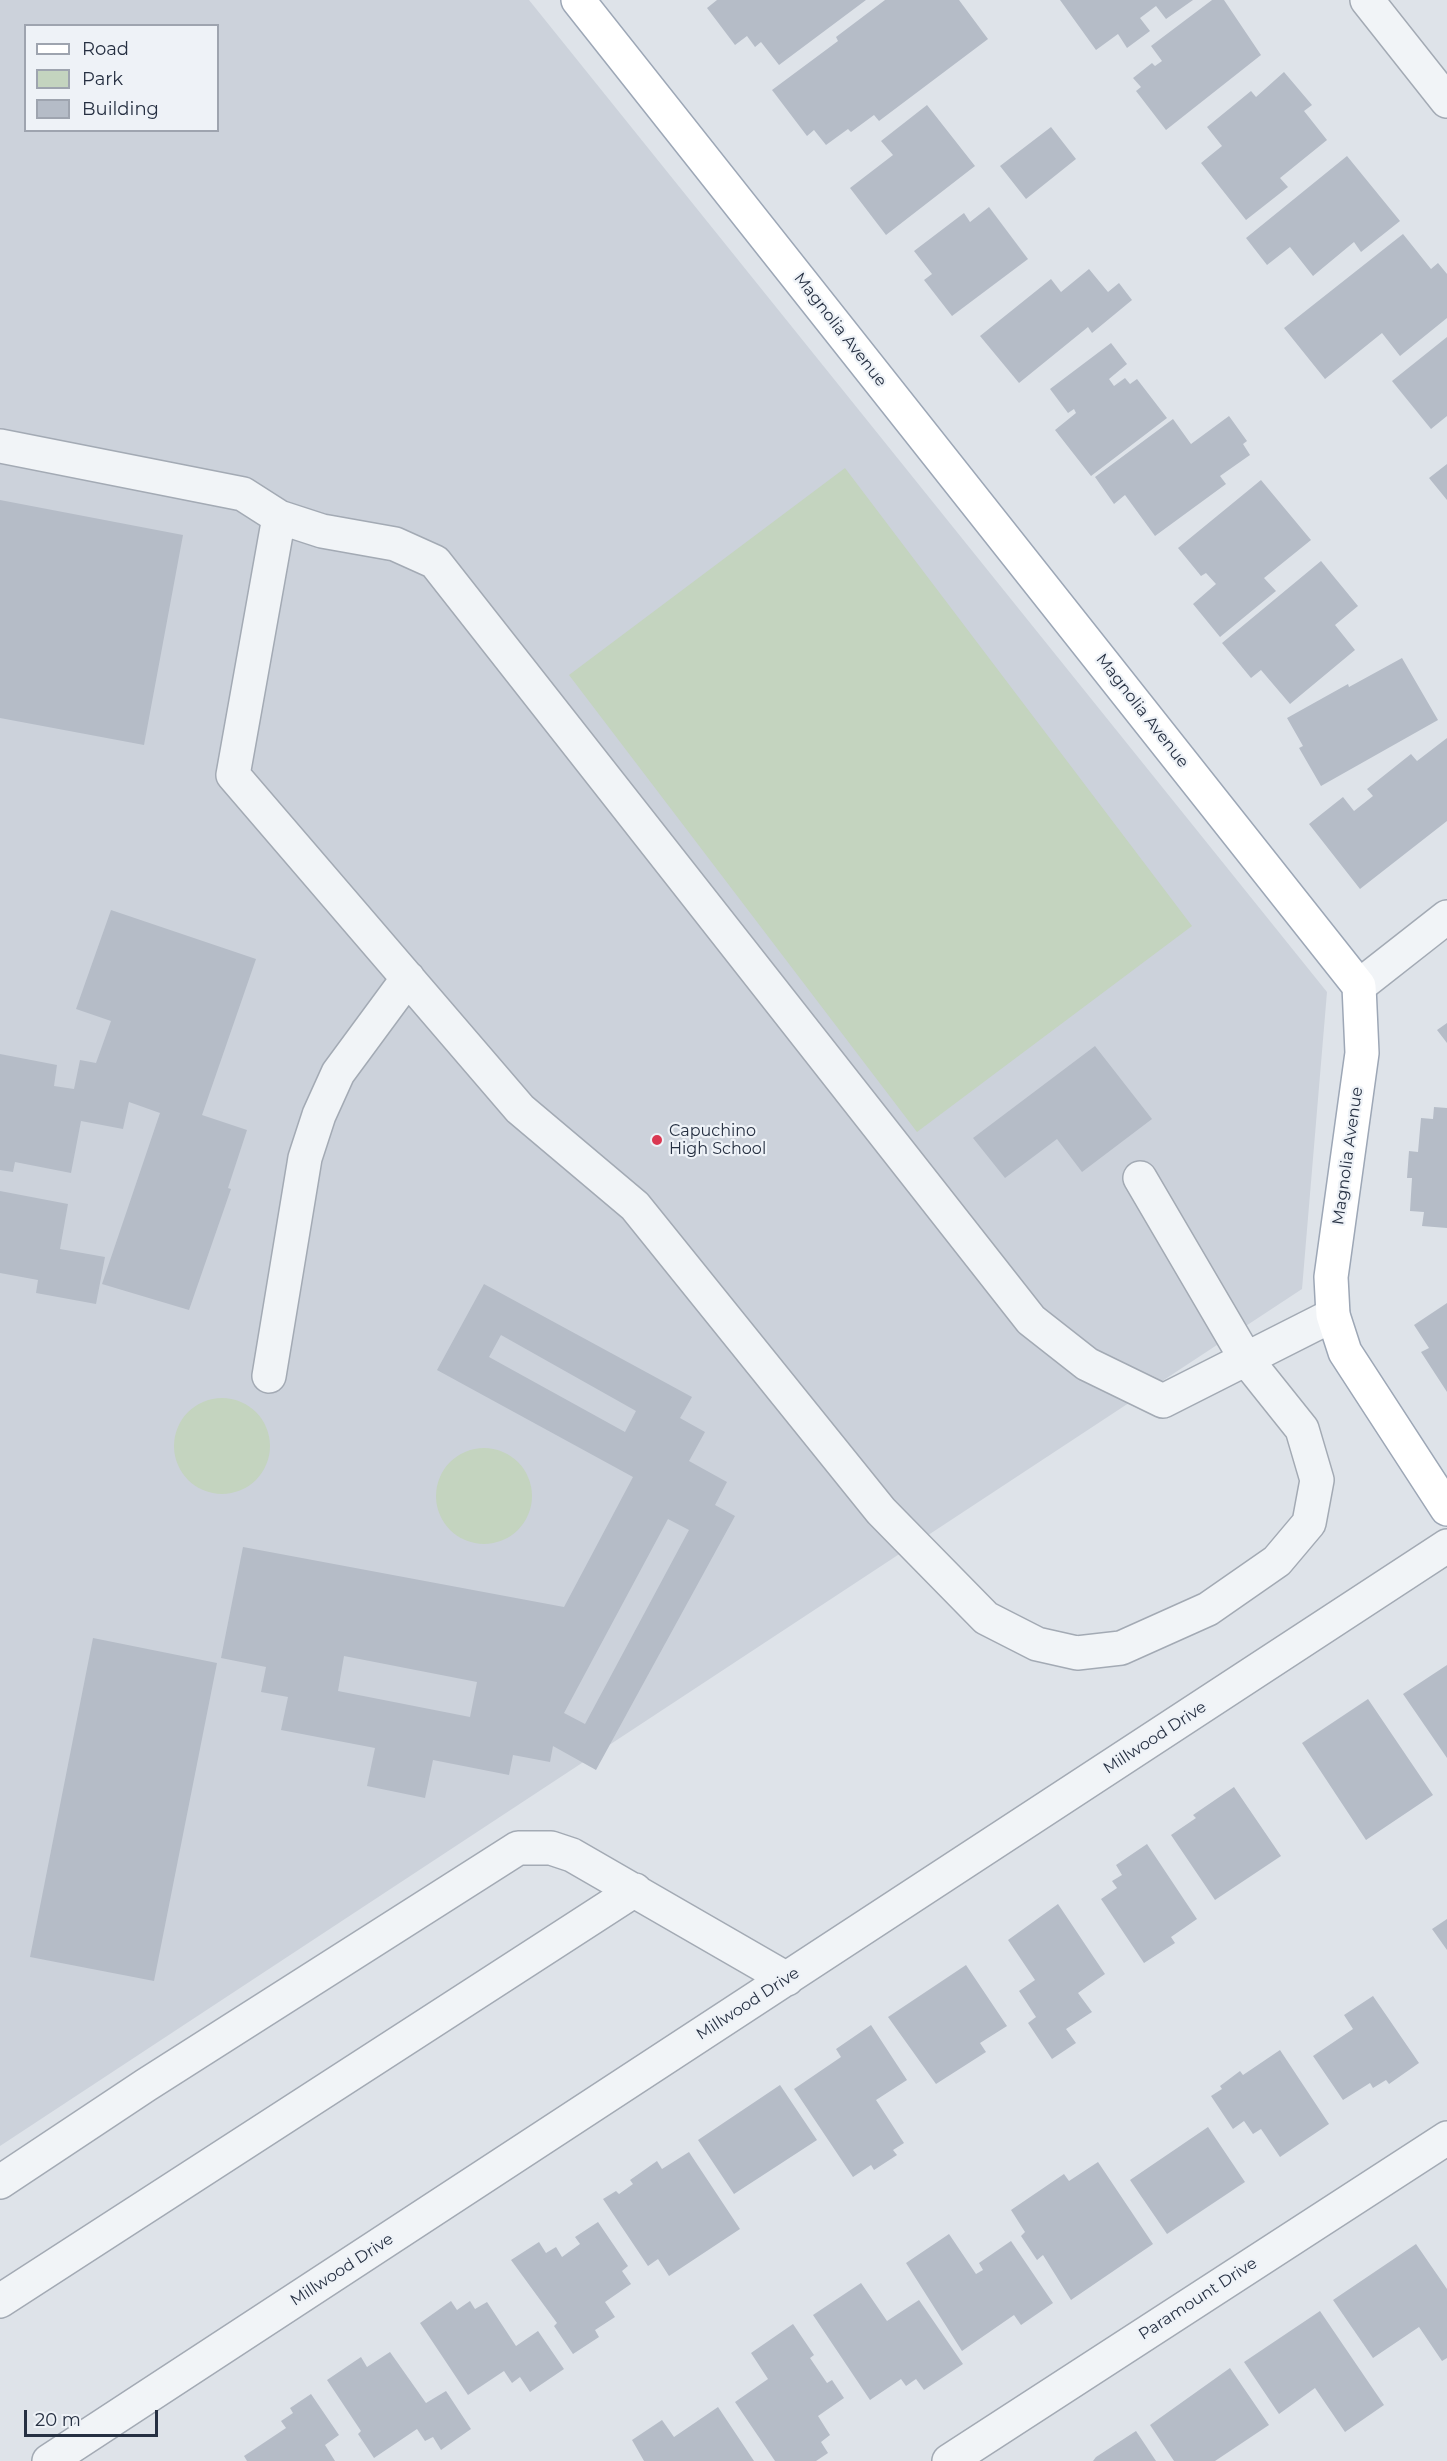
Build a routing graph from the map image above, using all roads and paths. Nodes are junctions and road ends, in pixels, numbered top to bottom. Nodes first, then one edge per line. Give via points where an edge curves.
1 (578, 0) edge
2 (1367, 0) edge
3 (1447, 100) edge
4 (0, 446) edge
5 (279, 517) junction
6 (1447, 917) edge
7 (408, 978) junction
8 (1359, 986) junction
9 (1140, 1178) dead end
10 (1333, 1315) junction
11 (1246, 1359) junction
12 (269, 1376) dead end
13 (1447, 1509) edge
14 (1447, 1546) edge
15 (635, 1890) junction
16 (787, 1979) junction
17 (1447, 2138) edge
18 (0, 2182) edge
19 (0, 2301) edge
20 (49, 2461) edge
21 (949, 2461) edge

1 - 8 main road, Magnolia Avenue
2 - 3 street
4 - 5 street via 243,494
5 - 7 street via 233,775
5 - 11 street via 322,531 395,544 435,562 1031,1320 1086,1364 1163,1401
6 - 8 street
7 - 11 street via 520,1109 635,1206 882,1511 986,1618 1037,1644 1077,1653 1121,1648 1208,1609 1277,1561 1309,1523 1317,1480 1302,1429
7 - 12 street via 338,1073 320,1115 305,1158
8 - 10 main road, Magnolia Avenue via 1362,1053 1331,1277
9 - 11 street
10 - 11 street
10 - 13 main road, Magnolia Avenue via 1345,1352
14 - 16 street, Millwood Drive
15 - 16 street
15 - 18 street via 572,1854 551,1848 518,1848
15 - 19 street
16 - 20 street, Millwood Drive
17 - 21 street, Paramount Drive

